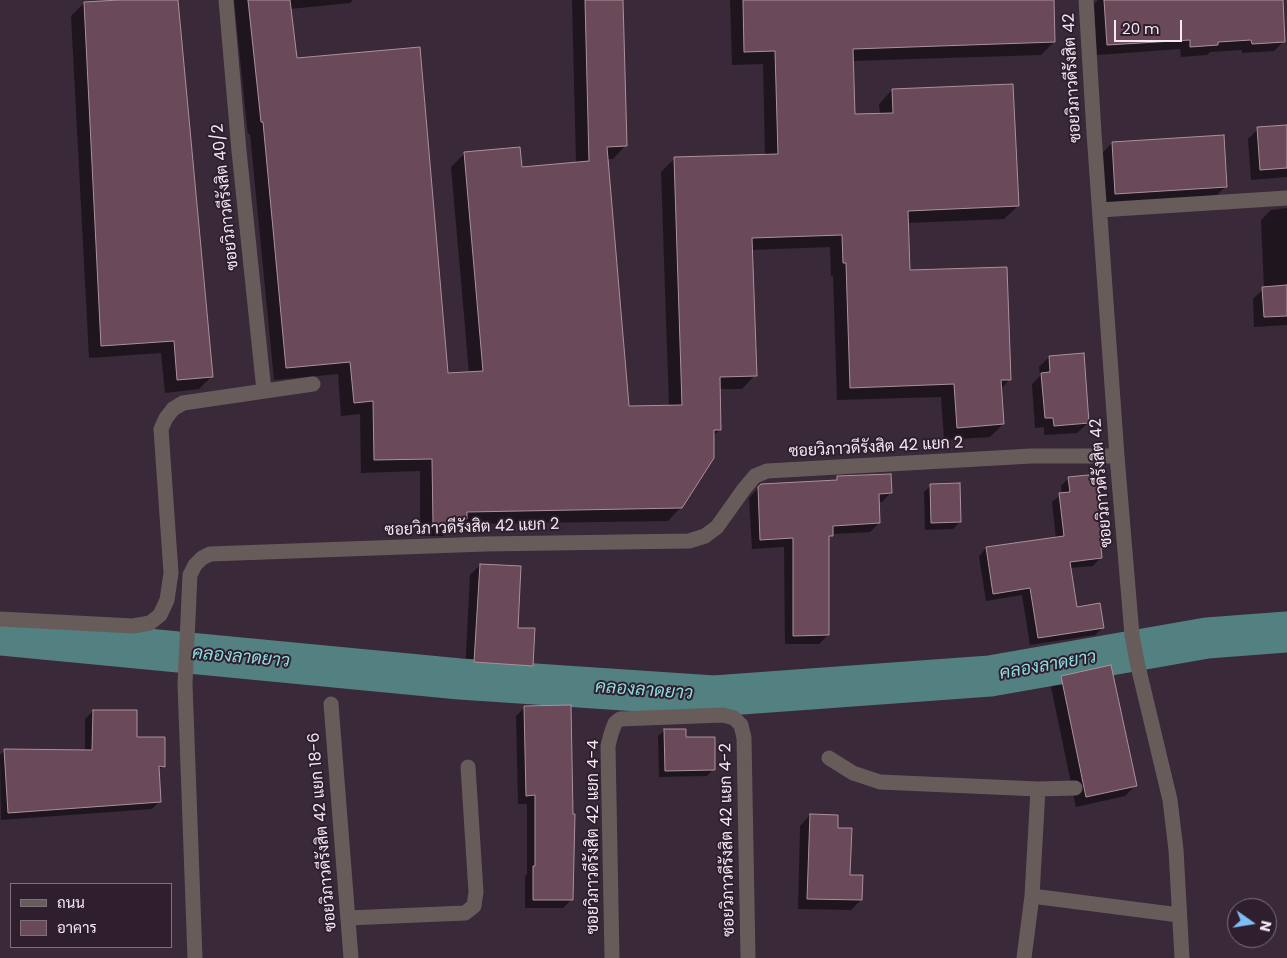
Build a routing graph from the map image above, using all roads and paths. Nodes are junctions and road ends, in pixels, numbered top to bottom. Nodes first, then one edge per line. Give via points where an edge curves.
1 (226, 0) edge
2 (1086, 0) edge
3 (1287, 198) edge
4 (1100, 210) junction
5 (313, 384) dead end
6 (264, 391) junction
7 (1117, 456) junction
8 (0, 619) edge
9 (331, 704) dead end
10 (620, 719) joint
11 (829, 758) dead end
12 (468, 767) dead end
13 (1075, 788) dead end
14 (1038, 789) junction
15 (1032, 896) junction
16 (1179, 915) junction
17 (348, 918) junction
18 (195, 958) edge
19 (351, 958) edge
20 (612, 958) edge
21 (748, 958) edge
22 (1024, 958) edge
23 (1182, 958) edge

1 - 6 street, ซอยวิภาวดีรังสิต 40/2
2 - 4 street, ซอยวิภาวดีรังสิต 42
3 - 4 street
4 - 7 street, ซอยวิภาวดีรังสิต 42
5 - 6 street
6 - 8 street via 183,403 166,418 161,429 171,573 167,600 160,615 150,623 133,626
7 - 16 street, ซอยวิภาวดีรังสิต 42 via 1132,635 1170,800
7 - 18 street, ซอยวิภาวดีรังสิต 42 แยก 2 via 1031,456 767,471 756,476 744,489 717,527 705,536 689,541 485,544 210,554 202,558 190,575 185,647
9 - 17 street, ซอยวิภาวดีรังสิต 42 แยก 18-6
10 - 20 street, ซอยวิภาวดีรังสิต 42 แยก 4-4 via 615,723 608,746
10 - 21 street, ซอยวิภาวดีรังสิต 42 แยก 4-2 via 723,715 734,718 741,725 744,738
11 - 14 street via 853,773 880,782
12 - 17 street via 476,892 474,906 465,913
13 - 14 street
14 - 15 street
15 - 16 street
15 - 22 street
16 - 23 street, ซอยวิภาวดีรังสิต 42
17 - 19 street, ซอยวิภาวดีรังสิต 42 แยก 18-6

